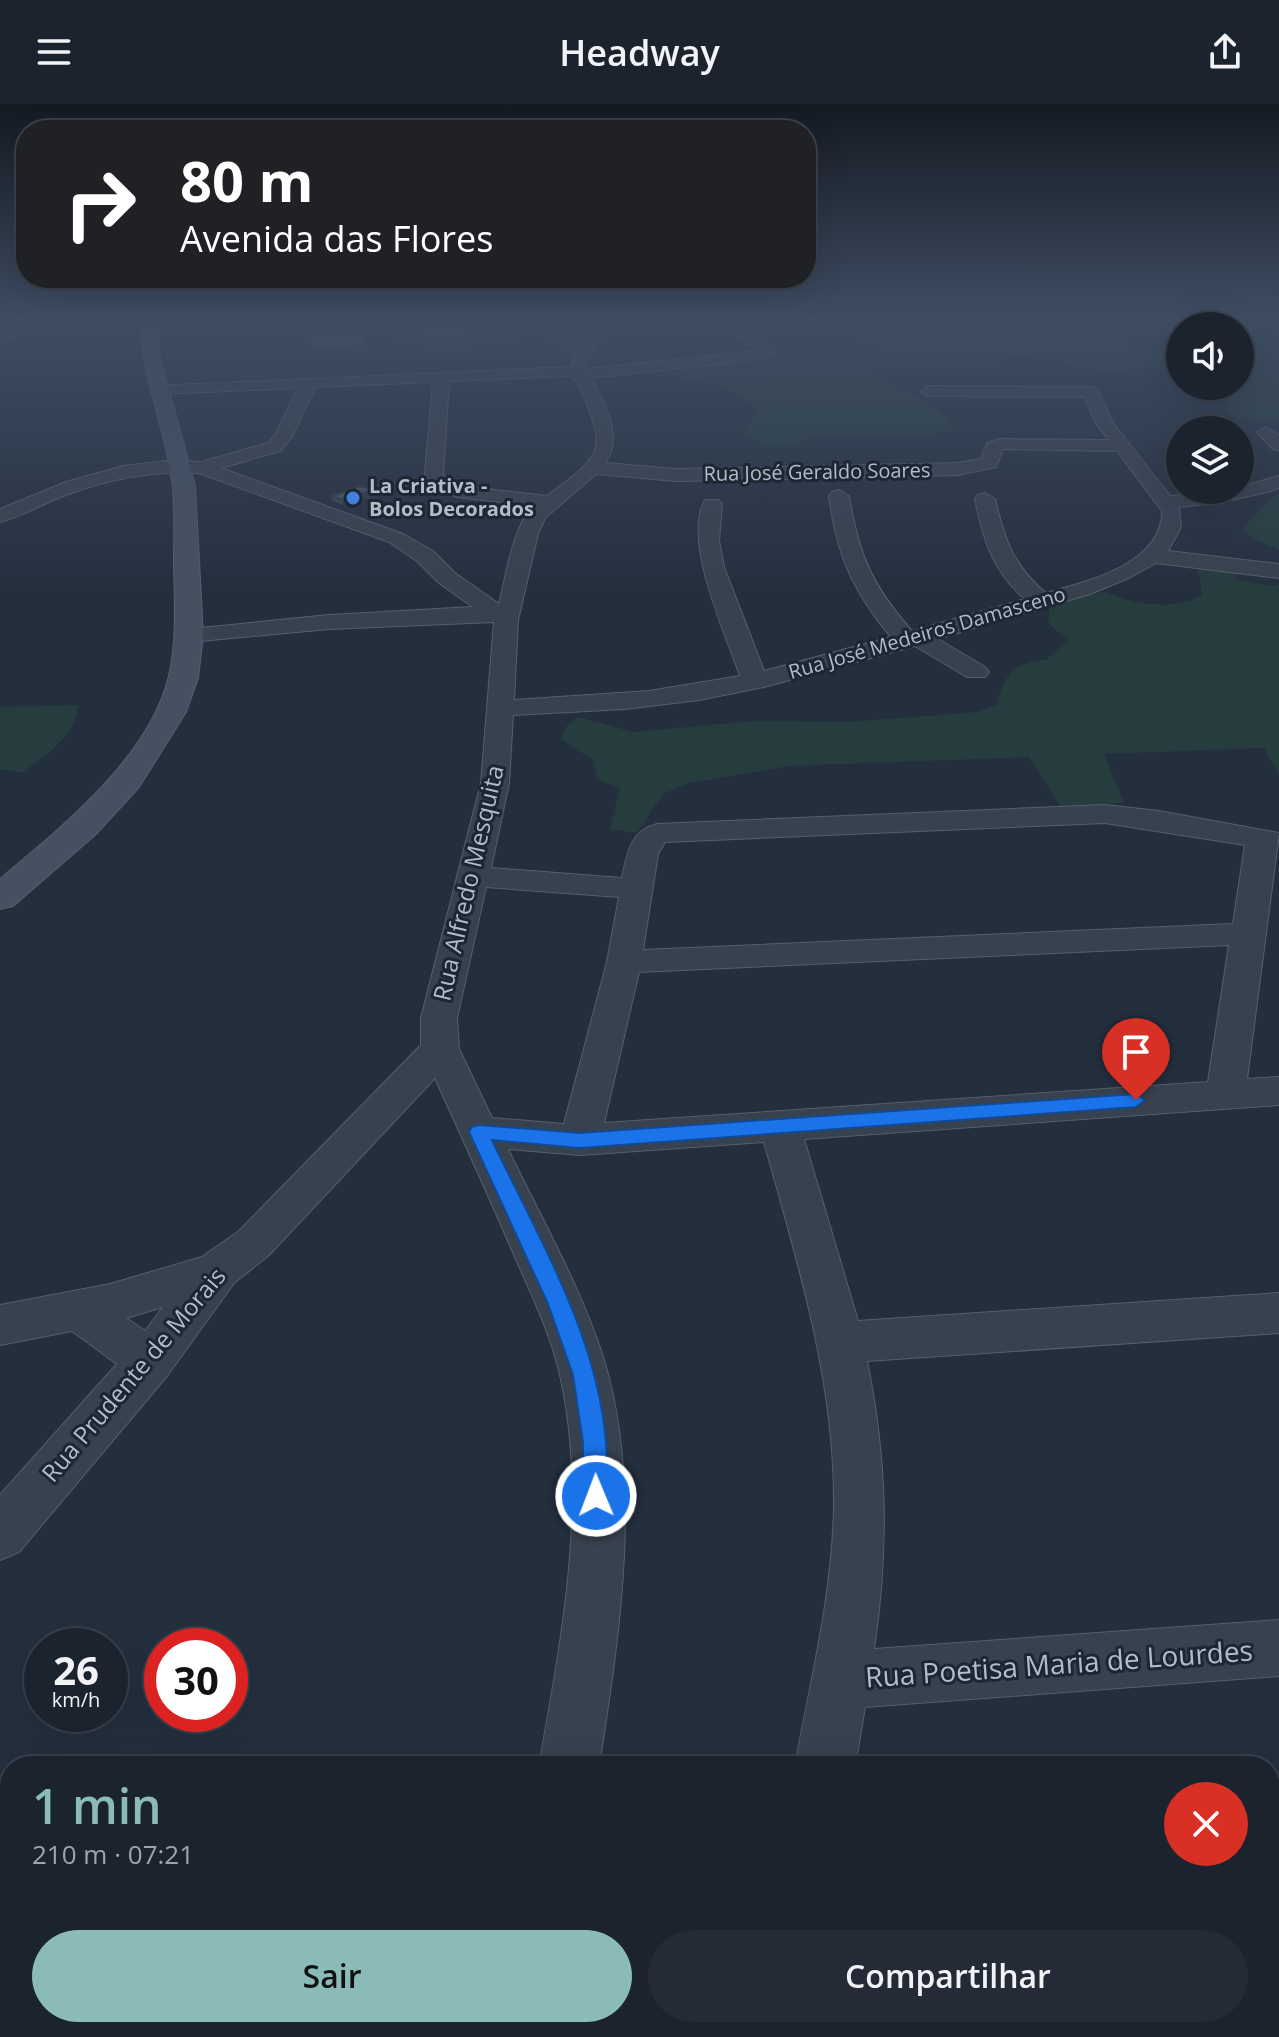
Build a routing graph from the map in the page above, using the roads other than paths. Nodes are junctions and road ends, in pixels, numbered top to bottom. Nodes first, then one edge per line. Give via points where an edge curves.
1 (163, 410) edge
2 (296, 410) edge
3 (439, 410) edge
4 (597, 410) edge
5 (1085, 410) edge
6 (1123, 446) junction
7 (592, 468) junction
8 (189, 473) junction
9 (1279, 482) edge
10 (1254, 488) edge
11 (839, 496) dead end
12 (985, 499) dead end
13 (549, 502) junction
14 (1166, 502) edge
15 (712, 504) dead end
16 (1167, 504) edge
17 (0, 516) edge
18 (1152, 556) junction
19 (1279, 571) edge
20 (1041, 601) junction
21 (500, 617) junction
22 (189, 635) junction
23 (912, 638) junction
24 (976, 672) dead end
25 (755, 682) junction
26 (500, 708) junction
27 (1270, 840) edge
28 (473, 876) junction
29 (635, 889) junction
30 (0, 898) edge
31 (1246, 934) junction
32 (624, 962) junction
33 (440, 1049) junction
34 (1279, 1091) edge
35 (1226, 1094) junction
36 (779, 1124) junction
37 (479, 1132) junction
38 (580, 1140) junction
39 (218, 1270) junction
40 (81, 1312) junction
41 (1279, 1313) edge
42 (0, 1325) edge
43 (842, 1342) junction
44 (150, 1361) junction
45 (0, 1534) edge
46 (1279, 1648) edge
47 (838, 1680) junction
48 (571, 1756) edge
49 (827, 1756) edge

1 - 8 main road
2 - 8 street via 274,447
3 - 13 street via 434,474 438,483 457,491
4 - 7 street via 605,441
5 - 6 street via 1095,411
6 - 7 street, Rua José Geraldo Soares via 1000,444 993,447 989,463 958,469 676,475
6 - 14 street
7 - 13 street
8 - 17 street via 102,475
8 - 21 street via 227,475 396,538
8 - 22 main road
9 - 10 street
11 - 23 street via 856,574 870,599
12 - 20 street via 997,553 1014,580
13 - 21 street, Rua Alfredo Mesquita via 536,515
15 - 25 street via 713,567
16 - 18 street, Rua José Medeiros Damasceno via 1174,524
18 - 19 street
18 - 20 street, Rua José Medeiros Damasceno via 1114,577
20 - 23 street, Rua José Medeiros Damasceno
21 - 22 street via 329,622
21 - 26 street, Rua Alfredo Mesquita
22 - 30 main road via 171,712 135,769 84,827
23 - 24 street
23 - 25 street, Rua José Medeiros Damasceno
25 - 26 street, Rua José Medeiros Damasceno via 584,706
26 - 28 street, Rua Alfredo Mesquita via 495,783
27 - 29 street via 1105,814 666,831 647,841
27 - 31 street
28 - 29 street
28 - 33 street, Rua Alfredo Mesquita via 445,984
29 - 32 street
31 - 32 street
31 - 35 street
32 - 38 street
33 - 37 street
33 - 39 street, Rua Prudente de Morais via 254,1243
34 - 35 street
35 - 36 street
36 - 38 street
36 - 43 street
37 - 38 street
37 - 48 street via 559,1304 584,1375 595,1442 596,1549
39 - 40 street
39 - 44 street, Rua Prudente de Morais
40 - 42 street
40 - 44 street
41 - 43 street
43 - 47 street via 860,1503
44 - 45 street, Rua Prudente de Morais
46 - 47 street, Rua Poetisa Maria de Lourdes
47 - 49 street

